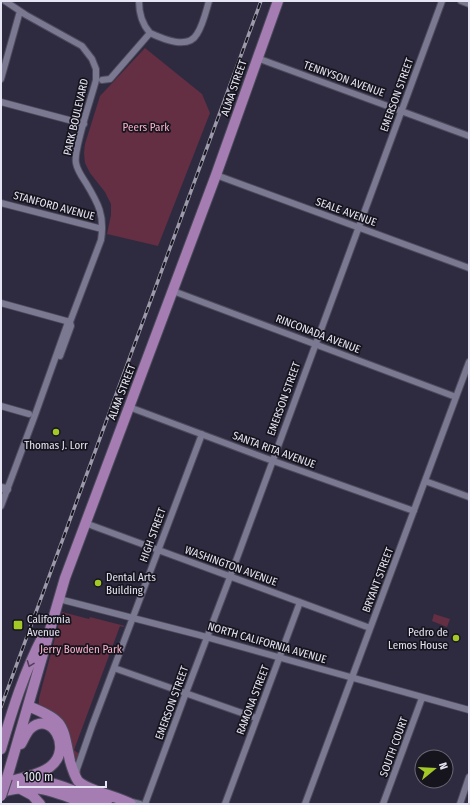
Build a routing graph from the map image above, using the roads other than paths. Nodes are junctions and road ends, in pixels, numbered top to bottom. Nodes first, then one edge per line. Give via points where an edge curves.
1 (6, 1) edge
2 (139, 1) edge
3 (210, 1) edge
4 (278, 1) edge
5 (442, 1) edge
6 (461, 1) edge
7 (469, 4) edge
8 (20, 11) junction
9 (150, 33) junction
10 (257, 58) junction
11 (1, 79) edge
12 (102, 80) dead end
13 (1, 102) edge
14 (402, 111) junction
15 (84, 124) junction
16 (469, 136) edge
17 (216, 175) junction
18 (1, 203) edge
19 (359, 227) junction
20 (102, 229) junction
21 (469, 268) edge
22 (173, 291) junction
23 (1, 303) edge
24 (70, 322) junction
25 (315, 344) junction
26 (469, 362) edge
27 (456, 398) junction
28 (1, 406) edge
29 (129, 406) junction
30 (29, 414) dead end
31 (202, 434) junction
32 (272, 461) junction
33 (425, 481) junction
34 (4, 488) edge
35 (469, 497) edge
36 (1, 506) edge
37 (414, 511) junction
38 (85, 523) junction
39 (158, 550) junction
40 (230, 577) junction
41 (59, 598) junction
42 (300, 602) junction
43 (53, 617) junction
44 (133, 618) junction
45 (370, 628) junction
46 (207, 637) junction
47 (279, 658) junction
48 (114, 668) junction
49 (353, 677) junction
50 (186, 693) junction
51 (422, 698) junction
52 (28, 706) junction
53 (469, 710) edge
54 (256, 718) junction
55 (1, 749) edge
56 (12, 760) junction
57 (469, 777) edge
58 (76, 778) junction
59 (5, 781) edge
60 (19, 788) junction
61 (1, 792) edge
62 (466, 795) edge
63 (1, 796) edge
64 (121, 799) junction
65 (40, 804) edge
66 (87, 804) edge
67 (107, 804) edge
68 (131, 804) edge
69 (140, 804) edge
70 (145, 804) edge
71 (225, 804) edge
72 (305, 804) edge
73 (383, 804) edge
74 (460, 804) edge

1 - 8 street, PARK BOULEVARD
2 - 9 street via 141,19
3 - 9 street via 197,34 189,42 177,43
4 - 10 main road, ALMA STREET
5 - 14 street, EMERSON STREET
6 - 7 street
8 - 11 street
8 - 15 street, PARK BOULEVARD via 79,44 91,56 96,69 96,80
9 - 12 street via 110,79
10 - 14 street, TENNYSON AVENUE
10 - 17 main road, ALMA STREET
13 - 15 street
14 - 16 street, TENNYSON AVENUE
14 - 19 street, EMERSON STREET
15 - 20 street, PARK BOULEVARD via 76,162 79,172 99,205
17 - 19 street, SEALE AVENUE
17 - 22 main road, ALMA STREET
18 - 20 street, STANFORD AVENUE
19 - 21 street, SEALE AVENUE
19 - 25 street, EMERSON STREET
20 - 24 street, PARK BOULEVARD via 101,240
22 - 25 street, RINCONADA AVENUE
22 - 29 main road, ALMA STREET
23 - 24 street
24 - 34 street, PARK BOULEVARD via 50,370 52,373
25 - 27 street, RINCONADA AVENUE
25 - 32 street, EMERSON STREET
26 - 27 street, BRYANT STREET
27 - 33 street, BRYANT STREET
28 - 30 street
29 - 31 street, SANTA RITA AVENUE
29 - 38 main road, ALMA STREET
31 - 32 street, SANTA RITA AVENUE
31 - 39 street, HIGH STREET
32 - 37 street, SANTA RITA AVENUE
32 - 40 street, EMERSON STREET
33 - 35 street
33 - 37 street, BRYANT STREET
34 - 36 street, PARK BOULEVARD
37 - 45 street, BRYANT STREET
38 - 39 street, WASHINGTON AVENUE
38 - 41 main road, ALMA STREET
39 - 40 street, WASHINGTON AVENUE
39 - 44 street, HIGH STREET
40 - 42 street, WASHINGTON AVENUE
40 - 46 street, EMERSON STREET
41 - 43 main road, ALMA STREET
41 - 44 street, NORTH CALIFORNIA AVENUE
42 - 45 street, WASHINGTON AVENUE
42 - 47 street, RAMONA STREET
43 - 52 main road, ALMA STREET
43 -> 55 main road via 33,657
44 - 46 street, NORTH CALIFORNIA AVENUE
44 - 48 street, HIGH STREET
45 - 49 street, BRYANT STREET
46 - 47 street, NORTH CALIFORNIA AVENUE
46 - 50 street, EMERSON STREET
47 - 49 street, NORTH CALIFORNIA AVENUE
47 - 54 street, RAMONA STREET
48 - 50 street
48 - 58 street, HIGH STREET
49 - 51 street, NORTH CALIFORNIA AVENUE
49 - 72 street, BRYANT STREET
50 - 54 street
50 - 70 street, EMERSON STREET
51 - 53 street, NORTH CALIFORNIA AVENUE
51 - 73 street, SOUTH COURT
52 - 56 main road, ALMA STREET
52 - 58 main road via 49,715 61,725
54 - 71 street, RAMONA STREET
56 - 59 main road, ALMA STREET
56 - 59 main road via 28,731 34,726 47,725 58,734 61,744 53,764 40,772
57 - 62 street
58 - 64 main road via 87,786
59 - 63 main road, ALMA STREET, bridge
59 - 67 main road via 47,782
60 - 61 main road
60 - 65 main road via 32,795
60 - 66 main road via 46,789
62 - 74 street
64 - 68 main road
64 - 69 street

